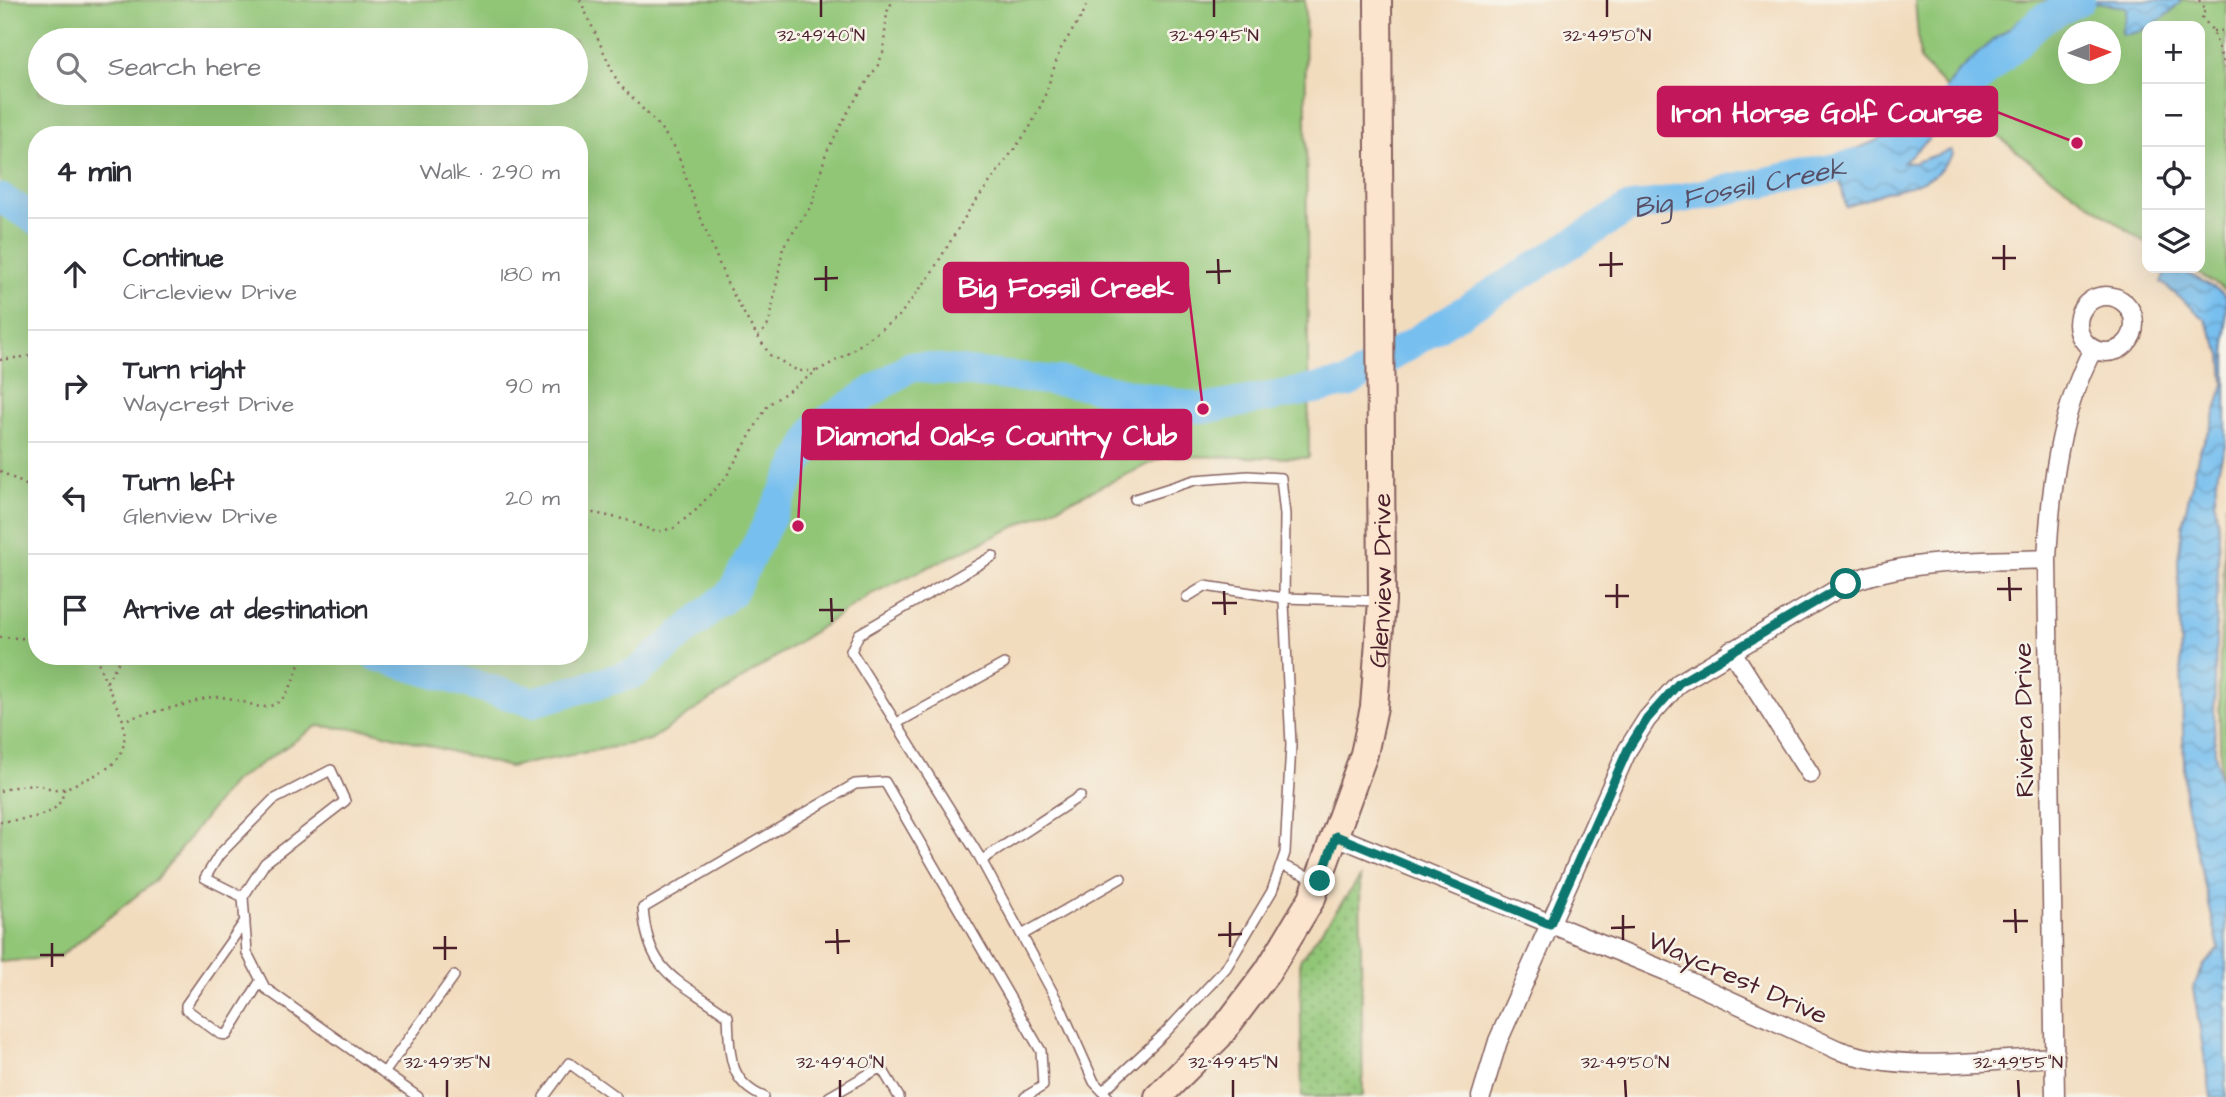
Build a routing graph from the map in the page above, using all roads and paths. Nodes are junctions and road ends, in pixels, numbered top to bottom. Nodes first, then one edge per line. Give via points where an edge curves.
1 (580, 0) edge
2 (893, 0) edge
3 (1088, 0) edge
4 (1378, 0) edge
5 (2199, 0) edge
6 (2213, 31) junction
7 (2226, 31) edge
8 (2226, 71) edge
9 (758, 337) junction
10 (2093, 348) dead end
11 (28, 356) edge
12 (0, 360) edge
13 (817, 370) junction
14 (0, 471) edge
15 (28, 486) edge
16 (1135, 499) dead end
17 (588, 514) edge
18 (993, 556) dead end
19 (2047, 559) junction
20 (1187, 597) dead end
21 (1284, 598) junction
22 (1382, 601) junction
23 (0, 637) edge
24 (28, 639) edge
25 (1731, 650) junction
26 (1004, 664) dead end
27 (99, 665) edge
28 (117, 665) edge
29 (300, 665) edge
30 (106, 683) junction
31 (124, 720) junction
32 (897, 723) junction
33 (1810, 774) dead end
34 (64, 788) junction
35 (0, 790) edge
36 (1080, 796) dead end
37 (0, 822) edge
38 (1336, 836) junction
39 (982, 860) junction
40 (1281, 865) junction
41 (1121, 878) dead end
42 (1320, 881) junction
43 (243, 897) junction
44 (245, 921) junction
45 (1550, 924) junction
46 (1022, 934) junction
47 (454, 976) dead end
48 (261, 980) junction
49 (2055, 1057) junction
50 (384, 1073) junction
51 (1105, 1094) edge
52 (1161, 1096) edge
53 (418, 1097) edge
54 (544, 1097) edge
55 (616, 1097) edge
56 (764, 1097) edge
57 (829, 1097) edge
58 (900, 1097) edge
59 (1025, 1097) edge
60 (1482, 1097) edge
61 (2055, 1097) edge

1 - 9 path via 618,83 676,149 727,283
2 - 9 path via 887,12 883,53 826,153 812,205 783,247 771,315
3 - 13 path via 1060,50 1029,129 968,212 929,277 899,316
4 - 22 main road, Glenview Drive
5 - 6 path via 2206,10 2201,16
6 - 7 path
6 - 8 path
9 - 13 path via 770,355 798,371
10 - 19 street, Riviera Drive via 2077,380 2060,445
11 - 12 path
13 - 17 path via 768,405 726,477 674,528 656,532 626,520
14 - 15 path
16 - 21 lane via 1195,480 1281,478
18 - 32 lane via 859,634 851,651
19 - 25 street via 1899,568 1871,574
19 - 49 street, Riviera Drive
20 - 21 lane via 1205,586
21 - 22 lane
21 - 40 lane via 1291,745
22 - 38 main road, Glenview Drive via 1374,707 1364,754
23 - 24 path
25 - 33 street
25 - 45 street via 1679,683 1647,719 1628,749
26 - 32 lane
27 - 30 path
28 - 30 path
29 - 31 path via 287,693 273,706 214,697
30 - 31 path
31 - 34 path via 126,735 119,759 98,775
32 - 39 lane
34 - 35 path via 29,785
34 - 37 path via 54,811
36 - 39 lane
38 - 42 main road, Glenview Drive
38 - 45 street, Waycrest Drive
39 - 46 lane
40 - 42 lane
40 - 51 lane via 1272,891 1226,968
41 - 46 lane
42 - 52 main road, Glenview Drive via 1268,971 1219,1036
43 - 43 lane via 265,863 345,801 331,770 273,800 219,855 205,878
43 - 44 lane
44 - 48 lane via 247,953
44 - 48 lane via 186,1009 227,1035
45 - 49 street, Waycrest Drive via 1857,1057 1909,1064
45 - 60 street via 1498,1041
46 - 51 lane via 1094,1082
47 - 50 lane
48 - 50 lane via 265,988
49 - 61 street, Riviera Drive
50 - 53 lane
54 - 55 lane via 569,1063
56 - 59 lane via 751,1092 733,1072 729,1016 664,970 645,935 643,908 855,784 885,782 1041,1051 1043,1086
57 - 58 lane via 881,1067

